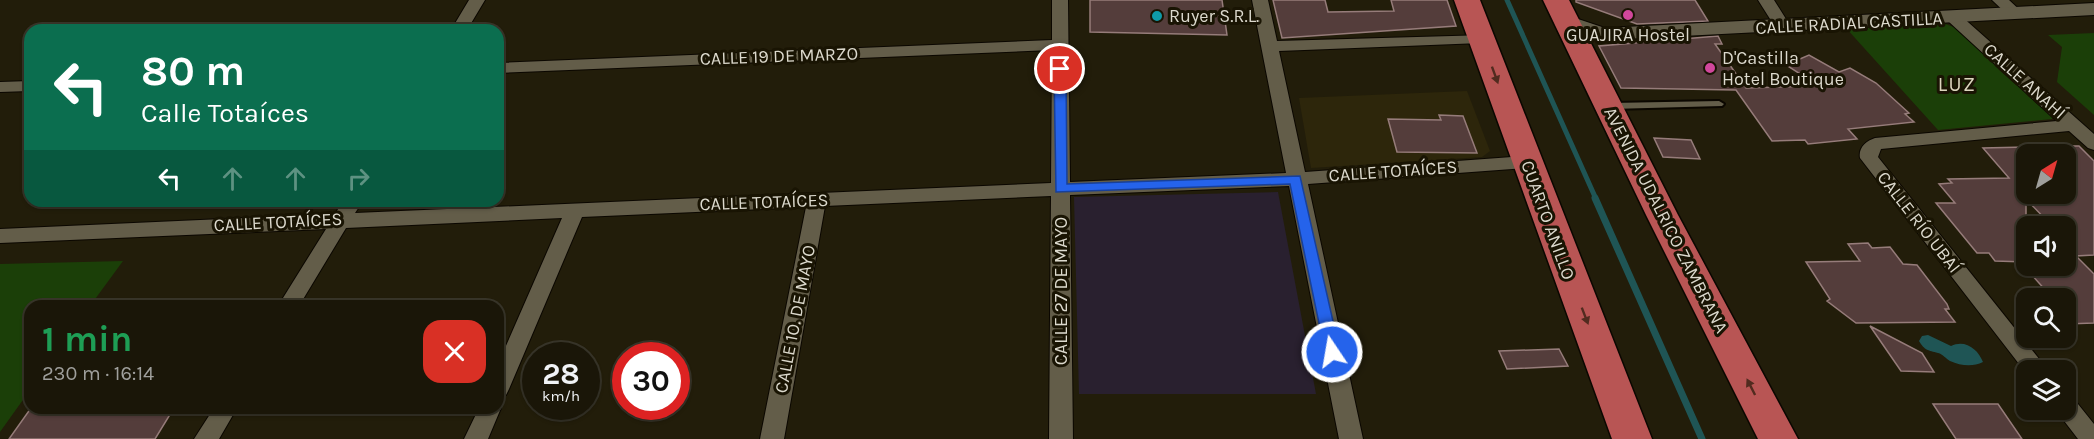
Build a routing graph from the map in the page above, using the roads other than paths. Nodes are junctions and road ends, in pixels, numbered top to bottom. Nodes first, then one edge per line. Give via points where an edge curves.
1 (477, 0) edge
2 (1060, 0) edge
3 (1260, 0) edge
4 (1467, 0) edge
5 (1766, 0) edge
6 (2008, 7) edge
7 (2094, 9) edge
8 (1561, 10) edge
9 (1954, 18) junction
10 (463, 24) edge
11 (1783, 27) junction
12 (1481, 38) junction
13 (1592, 42) junction
14 (1060, 45) junction
15 (1270, 46) junction
16 (504, 68) edge
17 (24, 86) edge
18 (0, 87) edge
19 (1719, 104) dead end
20 (1608, 106) junction
21 (2074, 125) junction
22 (2094, 144) edge
23 (1527, 162) junction
24 (1295, 179) junction
25 (1061, 189) junction
26 (817, 200) junction
27 (349, 207) edge
28 (575, 210) junction
29 (342, 219) junction
30 (0, 236) edge
31 (292, 300) edge
32 (2029, 360) edge
33 (504, 375) edge
34 (222, 414) edge
35 (487, 414) edge
36 (2076, 419) edge
37 (206, 439) edge
38 (476, 439) edge
39 (772, 439) edge
40 (1061, 439) edge
41 (1351, 439) edge
42 (1632, 439) edge
43 (1778, 439) edge
44 (2092, 439) edge

1 - 10 street
2 - 14 street, CALLE 27 DE MAYO
3 - 15 street
4 - 12 highway, CUARTO ANILLO
5 - 11 street
6 - 7 street, CALLE RADIAL CASTILLA
6 - 9 street, CALLE RADIAL CASTILLA
8 - 13 highway, AVENIDA UDALRICO ZAMBRANA
9 - 11 street, CALLE RADIAL CASTILLA
9 - 21 street, CALLE ANAHÍ
11 - 13 street, CALLE RADIAL CASTILLA
12 - 15 street
12 -> 23 highway, CUARTO ANILLO
13 - 20 highway, AVENIDA UDALRICO ZAMBRANA
14 - 16 street, CALLE 19 DE MARZO
14 - 25 street, CALLE 27 DE MAYO
15 - 24 street
17 - 18 street
19 - 20 lane
43 -> 20 highway, AVENIDA UDALRICO ZAMBRANA
21 - 22 street, CALLE ANAHÍ
21 - 32 street, CALLE RÍO UBAÍ via 1875,144 1868,152
23 - 24 street, CALLE TOTAÍCES
23 -> 42 highway, CUARTO ANILLO
24 - 25 street, CALLE TOTAÍCES
24 - 41 street
25 - 26 street, CALLE TOTAÍCES
25 - 40 street, CALLE 27 DE MAYO
26 - 28 street, CALLE TOTAÍCES
26 - 39 street, CALLE 1O. DE MAYO
27 - 29 street
28 - 29 street, CALLE TOTAÍCES
28 - 33 street
29 - 30 street, CALLE TOTAÍCES
29 - 31 street
34 - 37 street
35 - 38 street
36 - 44 street

